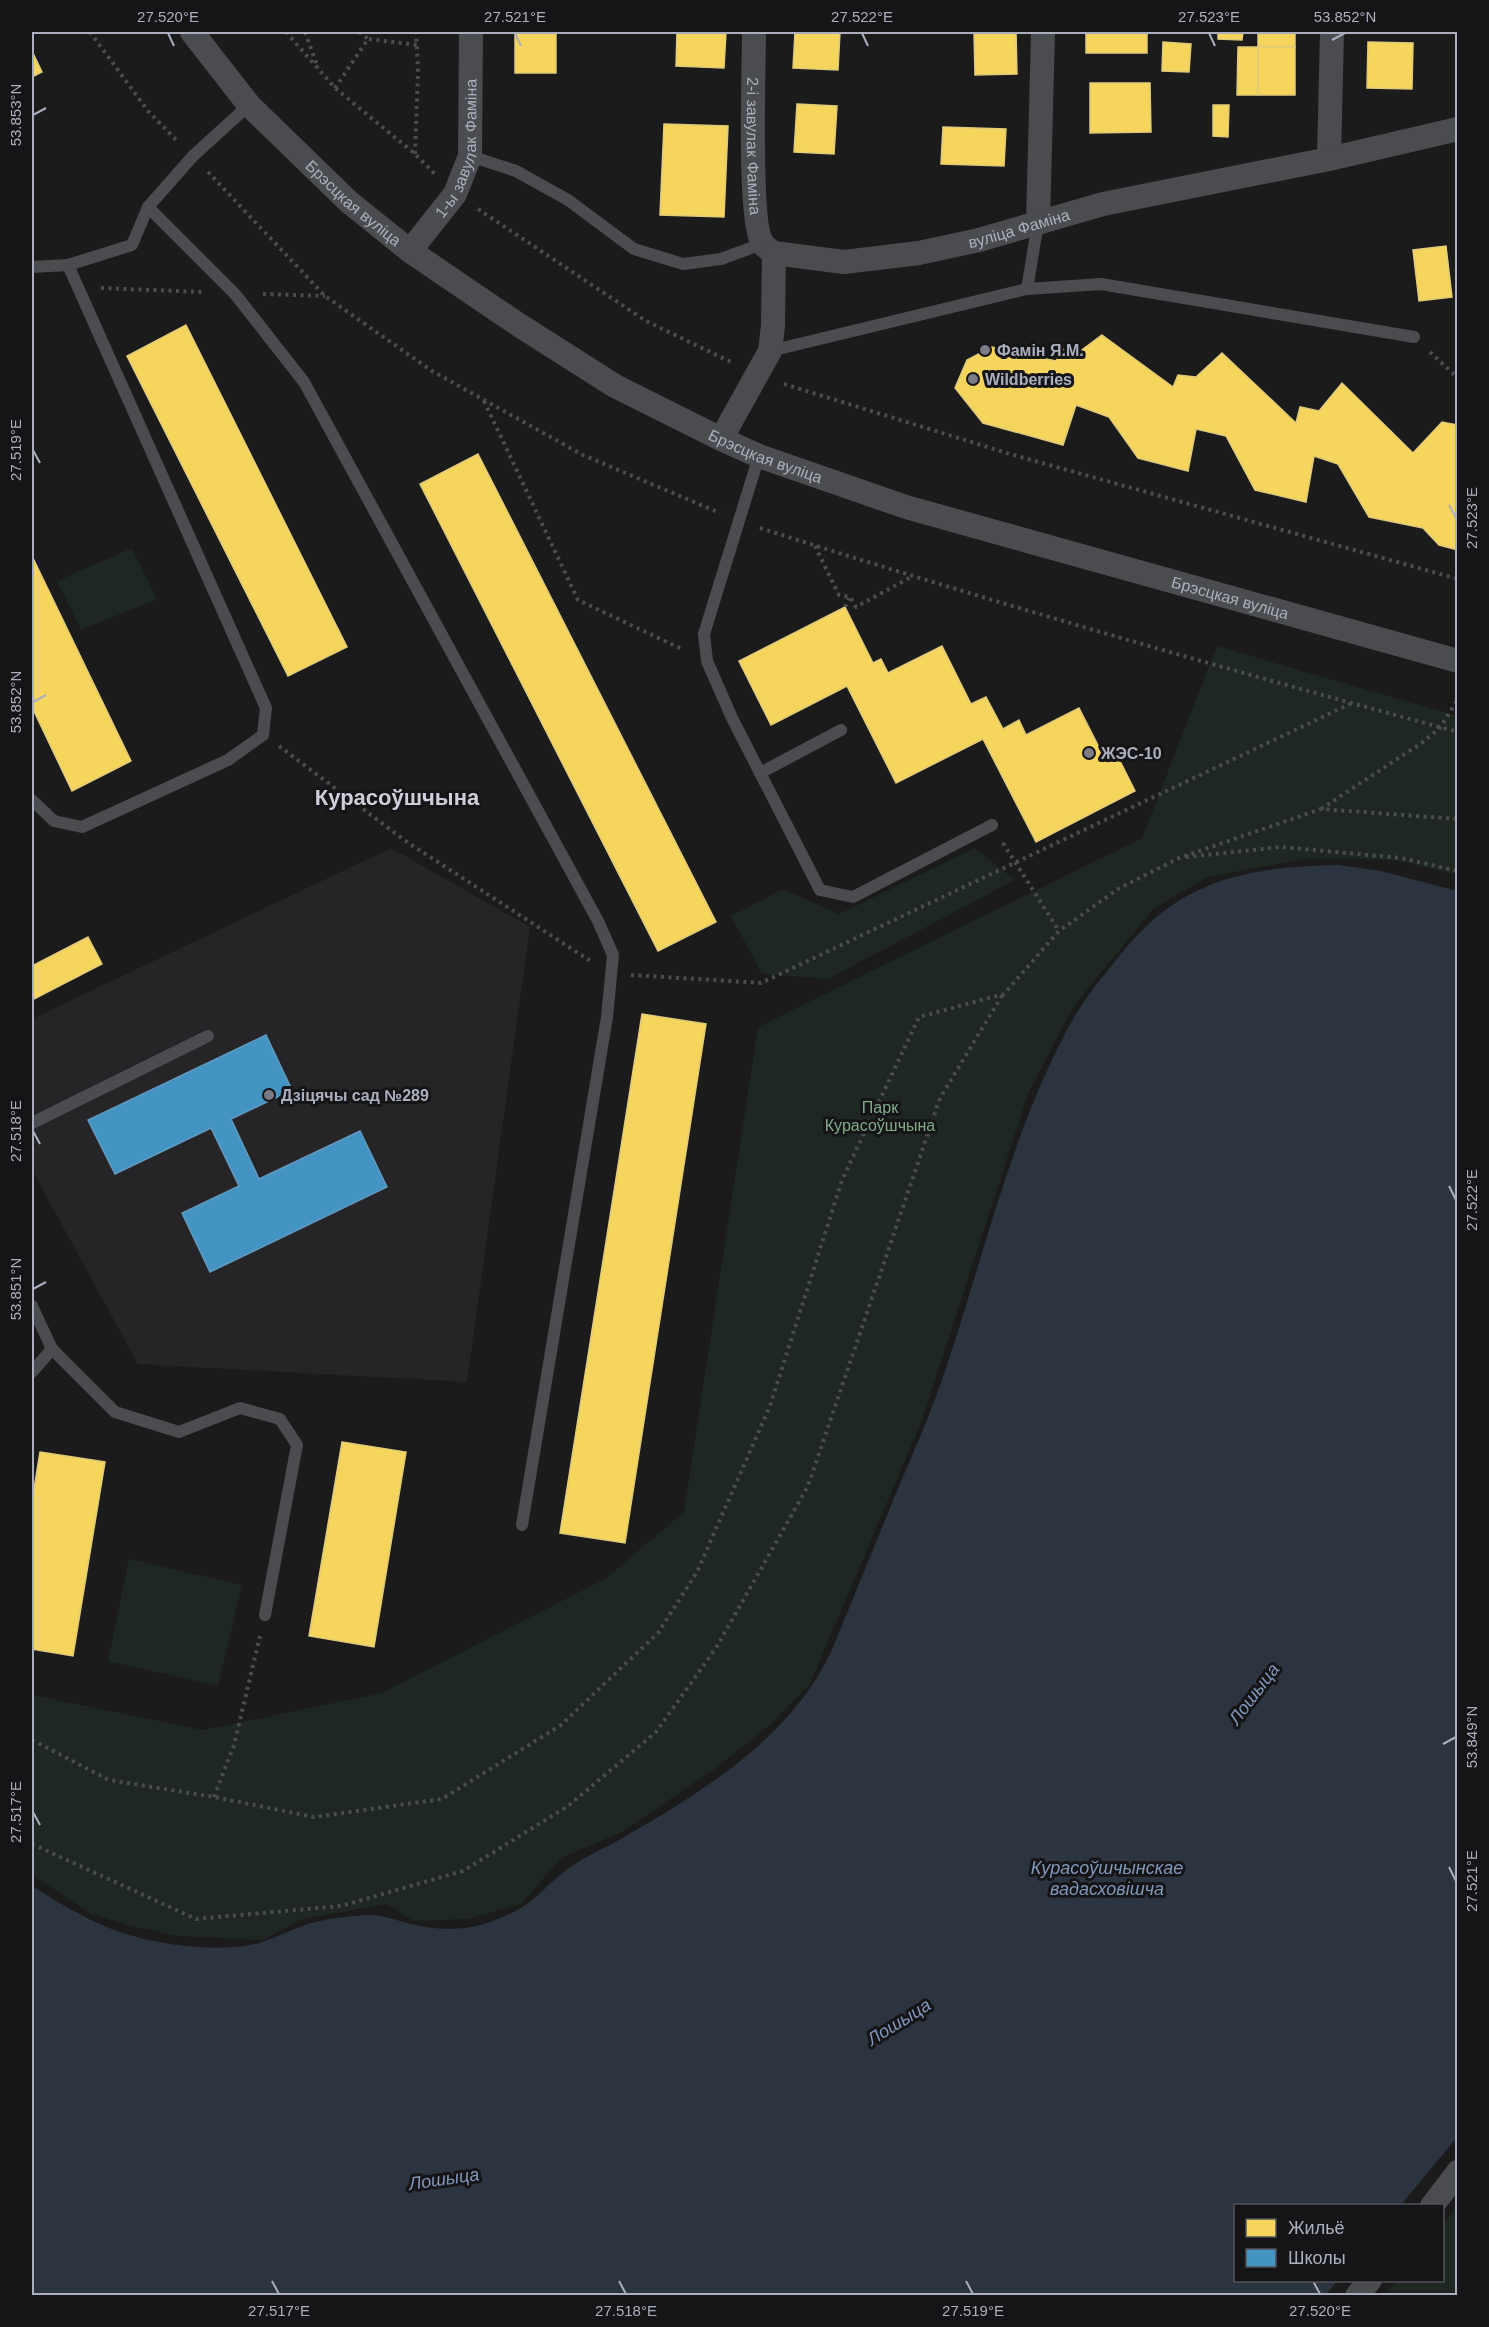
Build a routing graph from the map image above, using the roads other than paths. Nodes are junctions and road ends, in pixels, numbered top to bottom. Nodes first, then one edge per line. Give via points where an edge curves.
1 (192, 32) edge
2 (471, 32) edge
3 (754, 32) edge
4 (1043, 32) edge
5 (1332, 32) edge
6 (249, 105) junction
7 (1458, 129) edge
8 (470, 156) junction
9 (1329, 159) junction
10 (148, 207) junction
11 (1038, 223) junction
12 (768, 248) junction
13 (410, 251) junction
14 (68, 265) junction
15 (32, 267) edge
16 (1027, 289) junction
17 (1414, 337) road end
18 (770, 351) junction
19 (721, 439) junction
20 (759, 456) junction
21 (1458, 661) edge
22 (841, 730) dead end
23 (760, 773) junction
24 (32, 800) edge
25 (992, 825) road end
26 (208, 1036) dead end
27 (32, 1123) edge
28 (32, 1306) edge
29 (52, 1349) junction
30 (32, 1372) edge
31 (522, 1525) dead end
32 (265, 1615) road end
33 (1458, 2172) edge
34 (1433, 2204) edge
35 (1368, 2282) edge
36 (1357, 2295) edge

1 - 6 street, Брэсцкая вуліца
2 - 8 street, 1-ы завулак Фаміна
3 - 12 street, 2-і завулак Фаміна via 757,226
4 - 11 street
5 - 9 street
6 - 10 lane via 192,156
6 - 13 street, Брэсцкая вуліца via 349,202
7 - 9 street, вуліца Фаміна
8 - 12 lane via 516,171 568,200 634,249 682,264
8 - 13 street, 1-ы завулак Фаміна via 455,194
9 - 11 street, вуліца Фаміна via 1103,204
10 - 14 lane via 132,245
10 - 31 lane via 235,294 304,382 613,955 607,1017
11 - 12 street, вуліца Фаміна via 919,253 844,262
11 - 16 lane
12 - 18 street via 773,326
13 - 19 street, Брэсцкая вуліца via 615,386
14 - 15 lane
14 - 24 lane via 266,708 263,735 228,760 82,828 54,821
16 - 17 lane via 1101,284
16 - 18 lane
18 - 19 street
19 - 20 street, Брэсцкая вуліца
20 - 21 street, Брэсцкая вуліца via 906,507
20 - 23 lane via 704,634 707,661
22 - 23 lane
23 - 25 lane via 820,890 854,897
26 - 27 lane
28 - 29 lane
29 - 30 lane
29 - 32 lane via 115,1412 179,1432 240,1408 280,1419 297,1445
33 - 34 street
35 - 36 street

